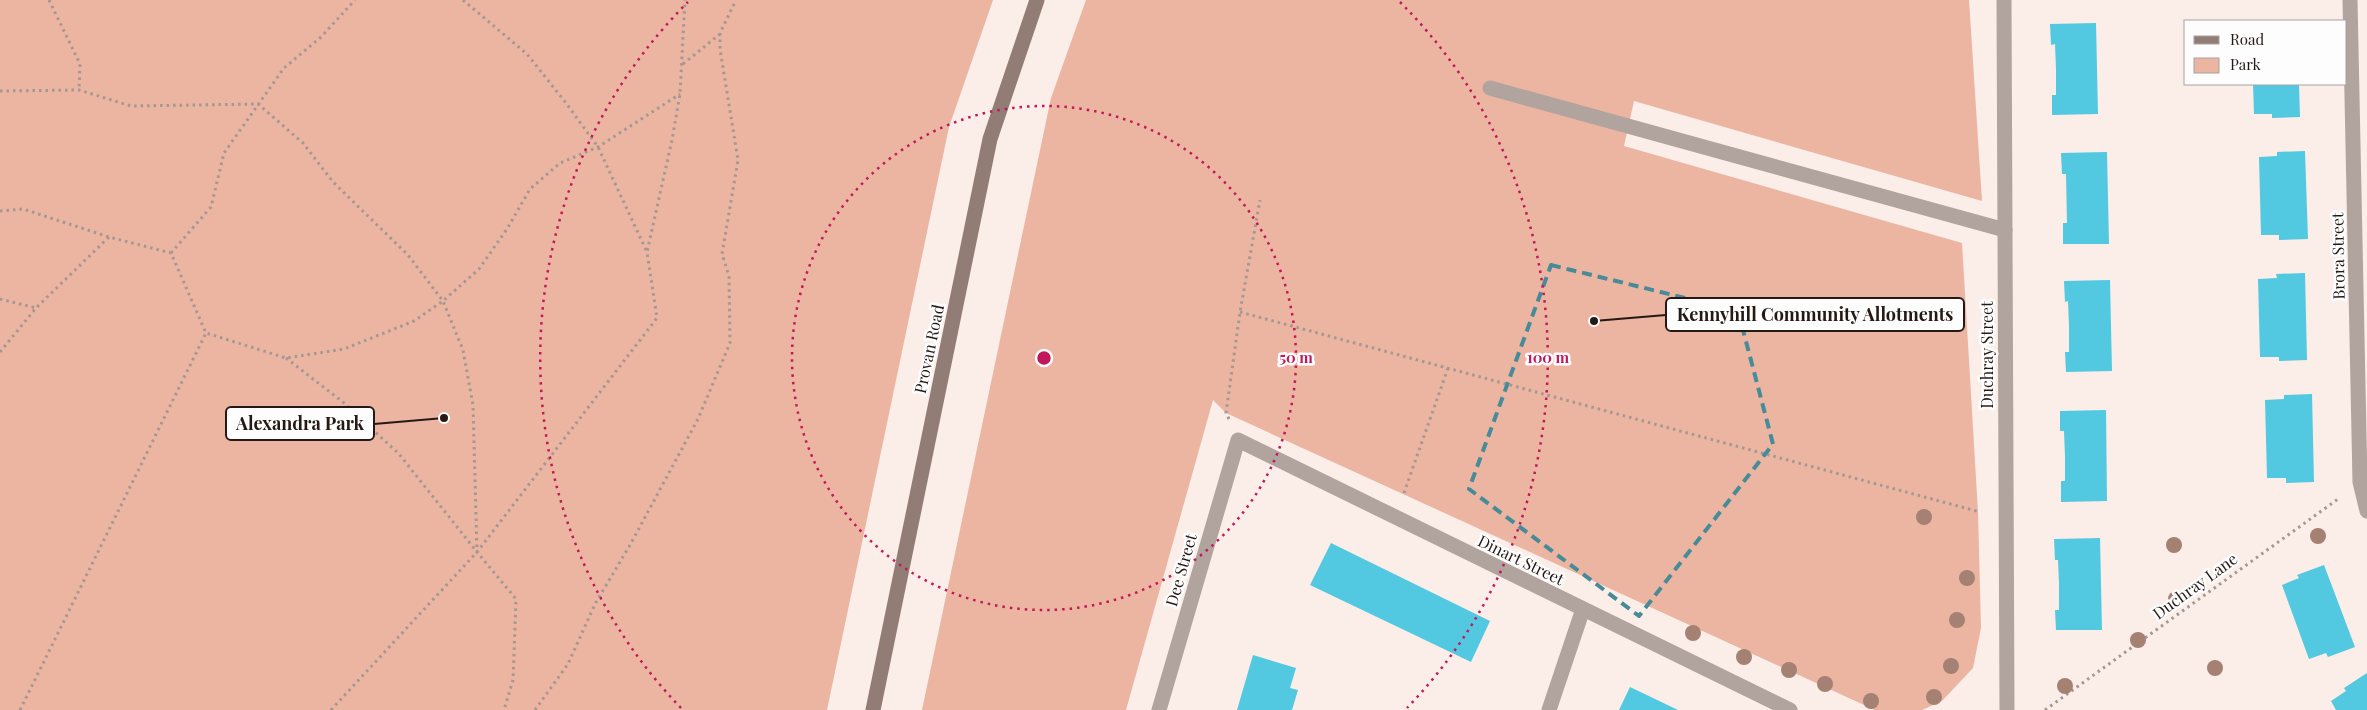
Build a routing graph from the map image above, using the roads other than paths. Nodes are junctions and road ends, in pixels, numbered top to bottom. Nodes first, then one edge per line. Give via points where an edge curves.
1 (1036, 0) edge
2 (2004, 0) edge
3 (2350, 0) edge
4 (1490, 88) dead end
5 (2005, 230) junction
6 (1238, 440) joint
7 (2367, 511) edge
8 (1582, 609) junction
9 (872, 710) edge
10 (1159, 710) edge
11 (1549, 710) edge
12 (1790, 710) edge
13 (2007, 710) edge

1 - 9 street, Provan Road via 990,139
2 - 5 street, Duchray Street
3 - 7 street, Brora Street via 2360,482
4 - 5 street
5 - 13 street, Duchray Street
6 - 8 street, Dinart Street
6 - 10 street, Dee Street
8 - 11 street
8 - 12 street, Dinart Street

